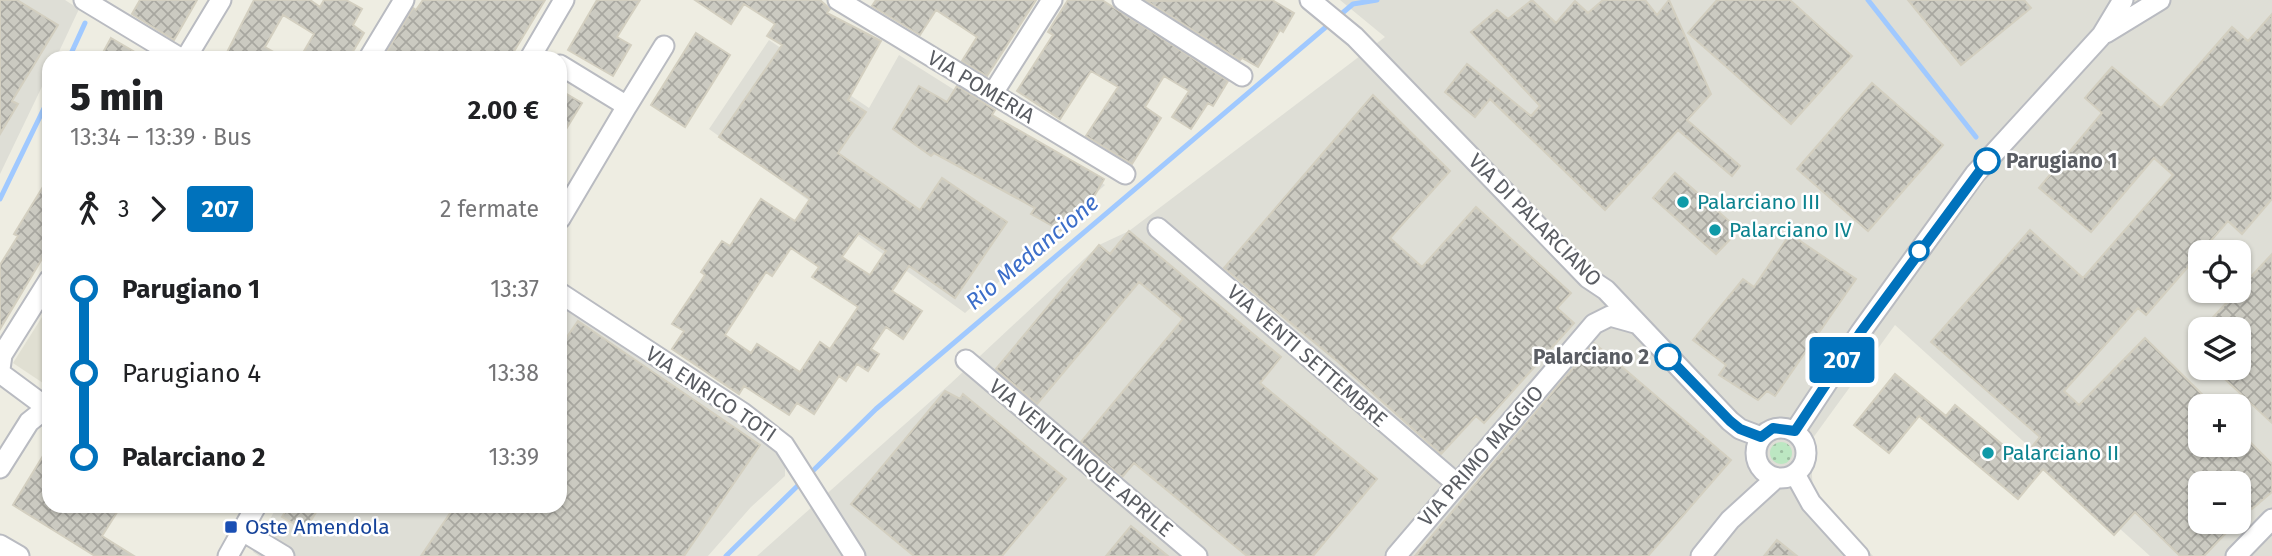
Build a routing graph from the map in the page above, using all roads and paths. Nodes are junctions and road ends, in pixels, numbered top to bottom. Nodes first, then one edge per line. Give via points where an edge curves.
1 (84, 0) edge
2 (221, 0) edge
3 (404, 0) edge
4 (564, 0) edge
5 (838, 0) edge
6 (1052, 0) edge
7 (1123, 0) edge
8 (2123, 0) edge
9 (2160, 0) edge
10 (1314, 3) edge
11 (2102, 35) junction
12 (664, 46) dead end
13 (171, 51) edge
14 (188, 51) edge
15 (373, 51) edge
16 (539, 51) edge
17 (567, 69) edge
18 (1242, 76) dead end
19 (993, 93) junction
20 (627, 106) junction
21 (1125, 174) dead end
22 (567, 207) edge
23 (1158, 228) dead end
24 (1588, 278) junction
25 (42, 291) edge
26 (567, 298) edge
27 (1635, 323) junction
28 (1594, 324) junction
29 (965, 360) dead end
30 (0, 371) edge
31 (42, 403) edge
32 (42, 411) edge
33 (1795, 431) junction
34 (1761, 437) junction
35 (0, 468) edge
36 (1786, 476) junction
37 (1457, 484) junction
38 (252, 513) edge
39 (2272, 519) edge
40 (242, 530) junction
41 (0, 545) edge
42 (19, 556) edge
43 (228, 556) edge
44 (284, 556) edge
45 (855, 556) edge
46 (1197, 556) edge
47 (1396, 556) edge
48 (1701, 556) edge
49 (1859, 556) edge
50 (2236, 556) edge

1 - 13 street
2 - 14 street
3 - 15 street
4 - 16 street
5 - 19 street, VIA POMERIA
6 - 19 street
7 - 18 street
8 - 11 street
9 - 11 street
10 - 24 street, VIA DI PALARCIANO via 1355,37
11 - 33 street via 1975,174
12 - 20 street
17 - 20 street
19 - 21 street, VIA POMERIA
20 - 22 street
23 - 37 street, VIA VENTI SETTEMBRE
24 - 27 street, VIA DI PALARCIANO via 1606,290
24 - 28 street via 1597,302
25 - 30 street via 2,355
26 - 45 street, VIA ENRICO TOTI via 762,426 797,461
27 - 28 street via 1610,316
27 - 34 street, VIA DI PALARCIANO via 1730,421
28 - 37 street, VIA PRIMO MAGGIO
29 - 46 street, VIA VENTICINQUE APRILE
30 - 31 street
32 - 35 street via 29,422
33 - 34 street via 1773,428
33 - 36 street via 1805,444 1805,461
34 - 36 street via 1755,453 1761,469
36 - 48 street via 1730,520
36 - 49 street
37 - 47 street, VIA PRIMO MAGGIO
38 - 40 street
39 - 50 street
40 - 43 street
40 - 44 street
41 - 42 street

